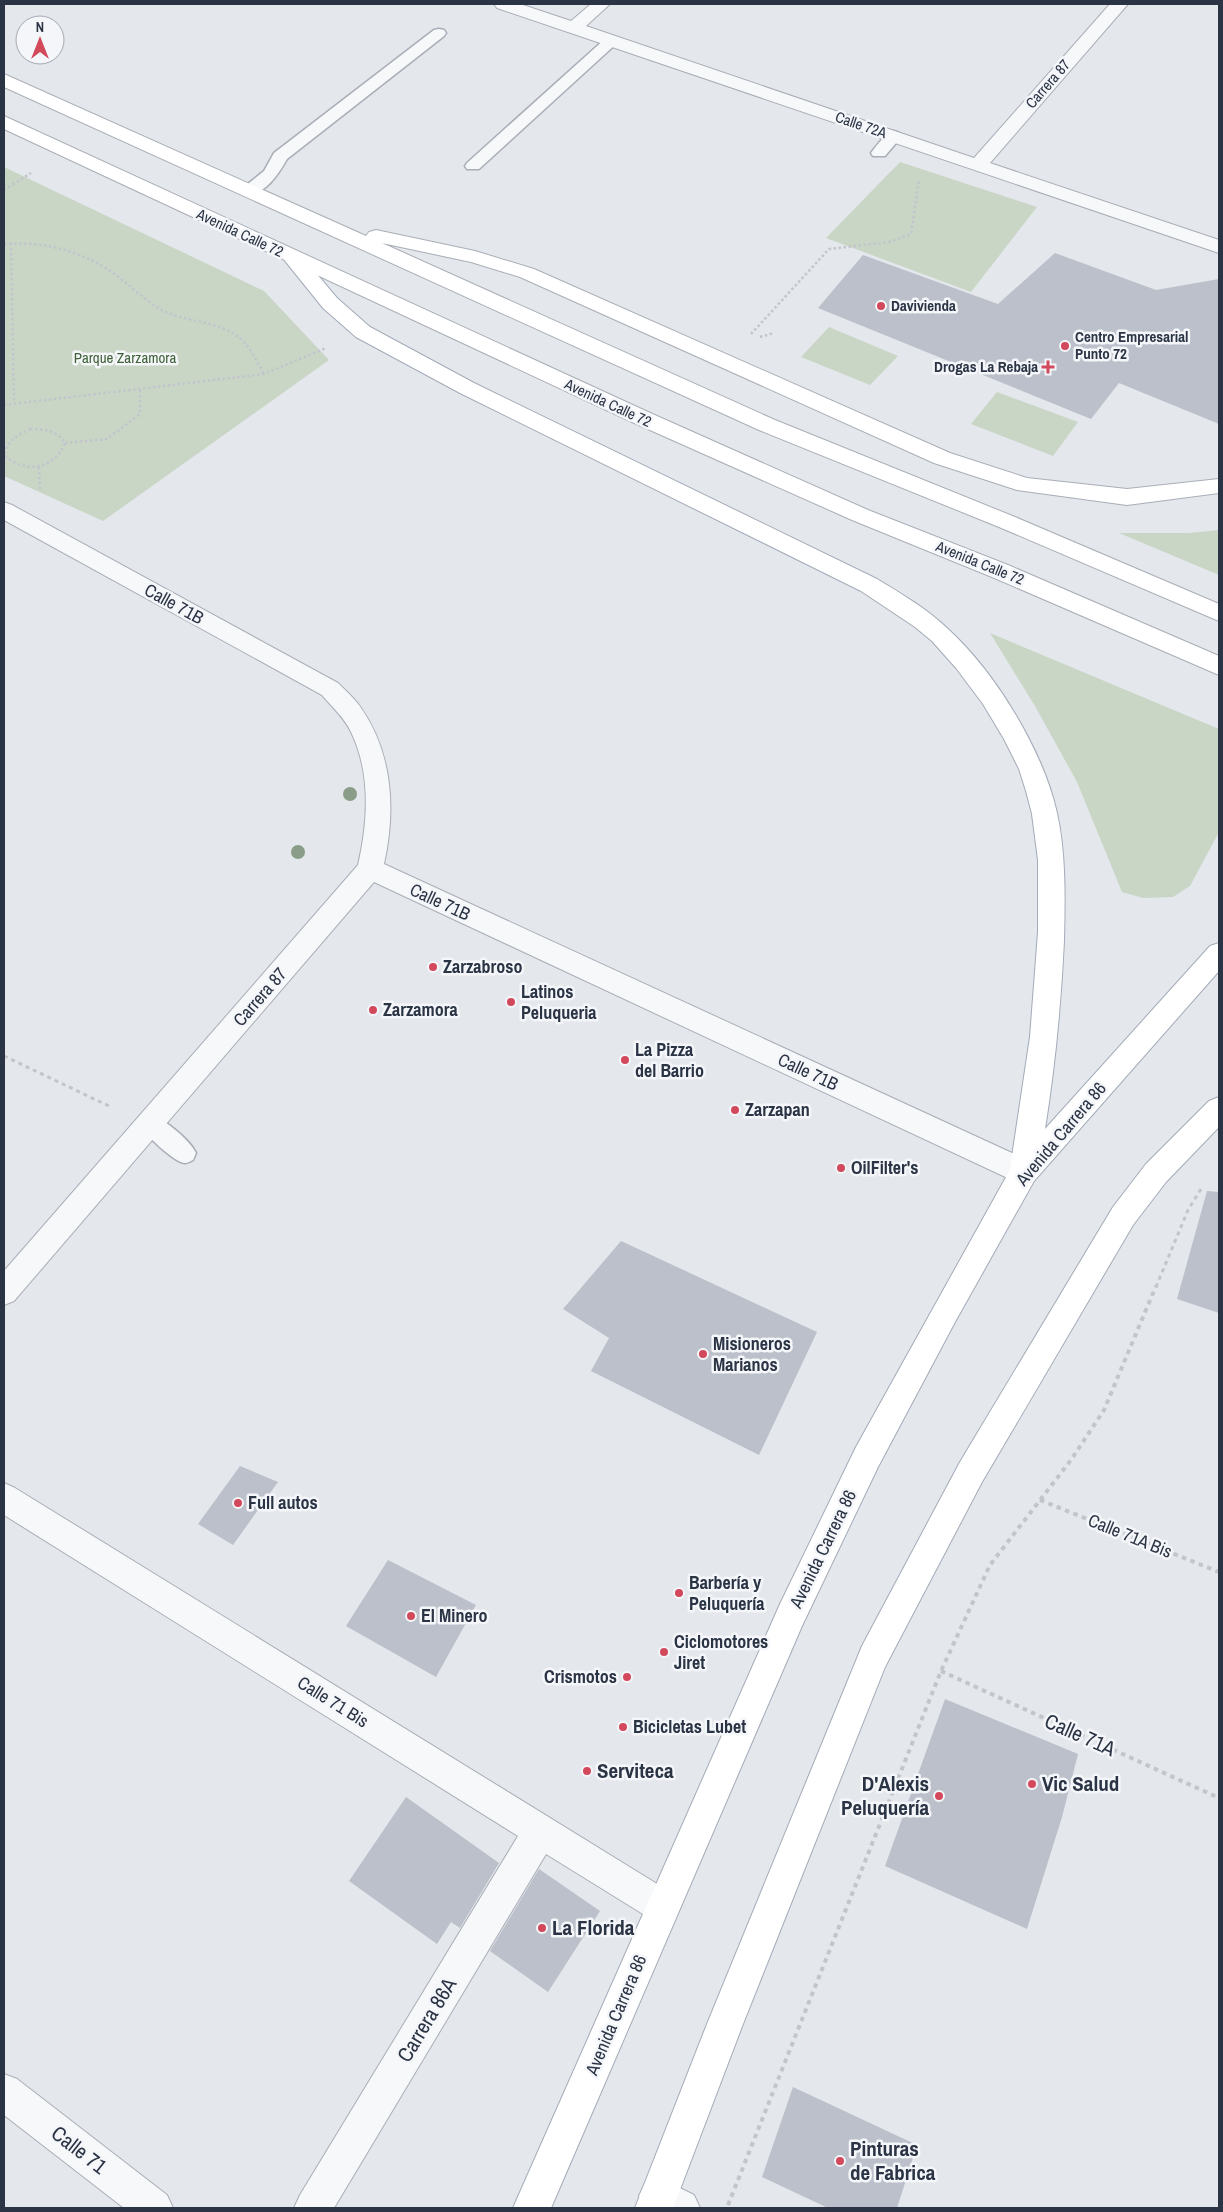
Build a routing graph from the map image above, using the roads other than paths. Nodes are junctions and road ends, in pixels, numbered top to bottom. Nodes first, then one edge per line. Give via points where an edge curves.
1 (503, 4) edge
2 (601, 4) edge
3 (1119, 4) edge
4 (574, 28) junction
5 (440, 33) dead end
6 (612, 41) junction
7 (4, 80) edge
8 (4, 122) edge
9 (894, 136) junction
10 (879, 153) dead end
11 (978, 165) junction
12 (472, 166) dead end
13 (250, 190) junction
14 (330, 228) junction
15 (1219, 247) edge
16 (293, 258) junction
17 (1219, 486) edge
18 (4, 510) edge
19 (1219, 613) edge
20 (1219, 666) edge
21 (370, 869) junction
22 (1219, 953) edge
23 (1213, 1119) edge
24 (150, 1124) junction
25 (185, 1153) dead end
26 (1024, 1172) junction
27 (4, 1292) edge
28 (4, 1498) edge
29 (540, 1831) junction
30 (663, 1906) junction
31 (4, 2092) edge
32 (664, 2204) edge
33 (154, 2208) edge
34 (313, 2208) edge
35 (532, 2208) edge

1 - 4 street, Calle 72A
2 - 4 street
3 - 11 street, Carrera 87
4 - 6 street, Calle 72A
5 - 13 lane via 280,156 271,174
6 - 9 street, Calle 72A
6 - 12 lane
7 - 13 main road
8 - 16 main road, Avenida Calle 72
9 - 10 lane
9 - 11 street, Calle 72A
11 - 15 street, Calle 72A
13 - 14 main road
14 - 17 main road via 475,257 527,273 942,458 1025,485 1127,497
14 - 19 main road via 767,425 1007,522
16 - 20 main road, Avenida Calle 72 via 640,418
16 - 26 main road via 330,303 363,332 467,388 869,585 942,636 980,682 1031,768 1051,854 1047,1015
18 - 21 street, Calle 71B via 330,689 352,713 369,746 379,809 377,842
21 - 24 street, Carrera 87
21 - 26 street, Calle 71B
22 - 26 main road, Avenida Carrera 86
23 - 32 main road via 1156,1173 1123,1216 972,1472 873,1657 724,2024
24 - 25 lane
24 - 27 street, Carrera 87
26 - 30 main road, Avenida Carrera 86 via 867,1457 791,1615
28 - 29 street, Calle 71 Bis
29 - 30 street, Calle 71 Bis
29 - 34 street, Carrera 86A
30 - 35 main road, Avenida Carrera 86
31 - 33 street, Calle 71

